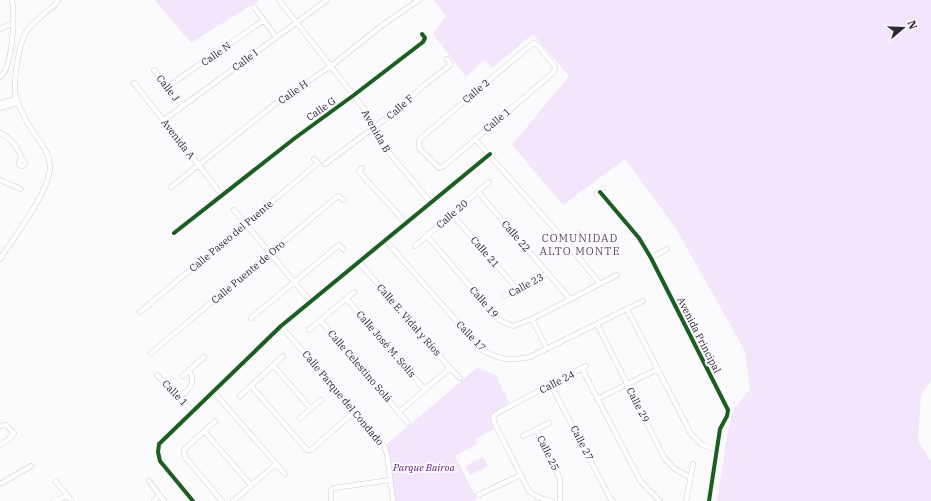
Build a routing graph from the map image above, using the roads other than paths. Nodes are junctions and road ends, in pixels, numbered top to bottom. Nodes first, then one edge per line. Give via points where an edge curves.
1 (12, 0) edge
2 (58, 0) edge
3 (279, 0) edge
4 (327, 0) edge
5 (419, 0) edge
6 (254, 7) dead end
7 (264, 20) junction
8 (296, 22) junction
9 (13, 23) junction
10 (0, 29) edge
11 (422, 34) dead end
12 (276, 37) junction
13 (447, 59) dead end
14 (331, 66) junction
15 (154, 70) dead end
16 (554, 72) joint
17 (0, 77) edge
18 (134, 83) dead end
19 (168, 87) junction
20 (354, 95) junction
21 (17, 101) junction
22 (0, 103) edge
23 (183, 106) junction
24 (0, 108) edge
25 (164, 120) junction
26 (374, 128) junction
27 (0, 133) edge
28 (476, 138) junction
29 (490, 154) junction
30 (22, 159) dead end
31 (314, 159) dead end
32 (325, 164) dead end
33 (198, 165) junction
34 (362, 168) dead end
35 (439, 168) joint
36 (0, 180) edge
37 (489, 182) dead end
38 (171, 187) dead end
39 (21, 189) dead end
40 (600, 191) dead end
41 (478, 192) junction
42 (222, 195) junction
43 (344, 200) dead end
44 (431, 203) junction
45 (234, 210) dead end
46 (452, 214) junction
47 (246, 224) junction
48 (406, 224) junction
49 (174, 233) dead end
50 (579, 233) dead end
51 (427, 236) junction
52 (386, 241) junction
53 (568, 243) junction
54 (414, 246) dead end
55 (667, 249) dead end
56 (343, 250) dead end
57 (270, 253) junction
58 (651, 258) junction
59 (0, 259) edge
60 (359, 262) junction
61 (548, 273) junction
62 (617, 275) dead end
63 (295, 282) junction
64 (600, 284) junction
65 (517, 289) junction
66 (354, 292) dead end
67 (504, 296) dead end
68 (347, 299) junction
69 (570, 299) junction
70 (643, 301) dead end
71 (311, 302) junction
72 (627, 309) junction
73 (140, 312) dead end
74 (251, 318) dead end
75 (532, 319) junction
76 (321, 321) junction
77 (596, 324) junction
78 (281, 326) junction
79 (309, 330) dead end
80 (547, 349) junction
81 (151, 353) dead end
82 (283, 356) dead end
83 (204, 357) dead end
84 (273, 365) junction
85 (586, 366) dead end
86 (450, 368) junction
87 (582, 369) junction
88 (658, 369) junction
89 (189, 370) junction
90 (157, 375) dead end
91 (183, 376) dead end
92 (460, 378) dead end
93 (627, 384) junction
94 (552, 385) junction
95 (251, 386) junction
96 (424, 390) junction
97 (214, 391) junction
98 (240, 396) dead end
99 (179, 398) junction
100 (321, 400) dead end
101 (597, 400) junction
102 (311, 409) junction
103 (192, 411) junction
104 (355, 411) junction
105 (399, 412) junction
106 (300, 418) dead end
107 (215, 420) dead end
108 (408, 423) dead end
109 (549, 423) dead end
110 (0, 426) edge
111 (536, 430) junction
112 (204, 431) junction
113 (523, 436) dead end
114 (0, 445) edge
115 (717, 450) junction
116 (276, 464) junction
117 (692, 464) dead end
118 (31, 466) dead end
119 (285, 474) dead end
120 (521, 475) junction
121 (690, 476) junction
122 (390, 480) junction
123 (149, 481) dead end
124 (56, 482) dead end
125 (0, 484) edge
126 (251, 485) junction
127 (159, 495) junction
128 (478, 495) dead end
129 (68, 496) junction
130 (610, 500) edge
131 (53, 501) edge
132 (72, 501) edge
133 (154, 501) edge
134 (164, 501) edge
135 (193, 501) edge
136 (222, 501) edge
137 (233, 501) edge
138 (331, 501) edge
139 (393, 501) edge
140 (552, 501) edge
141 (560, 501) edge
142 (660, 501) edge
143 (686, 501) edge
144 (709, 501) edge

1 - 9 street
2 - 21 street via 27,32 21,42 14,79
3 - 8 street, Avenida B
4 - 8 street, Calle I
5 - 14 street, Calle H
6 - 7 street
7 - 12 street
7 - 19 street, Calle N
8 - 12 street, Calle I
8 - 14 street, Avenida B
9 - 10 street
9 - 17 street via 9,62
11 - 20 street, Calle G via 425,38 423,42
12 - 23 street, Calle I
13 - 26 street, Calle F via 449,66
14 - 20 street, Avenida B
14 - 33 street, Calle H via 275,104
15 - 19 street, Calle J
16 - 28 street, Calle 1
16 - 35 street, Calle 2 via 555,67 537,44 533,43 419,140 419,148
18 - 25 street, Avenida A
19 - 23 street, Calle J
20 - 26 street, Avenida B
20 - 42 street, Calle G
21 - 22 street
21 - 24 street
21 - 59 street via 43,145 50,163 49,177 37,205
23 - 25 street, Calle I
25 - 33 street, Avenida A
26 - 32 street, Calle F
26 - 44 street, Avenida B via 391,156
27 - 30 street via 8,137
28 - 29 street
28 - 35 street, Calle 1
29 - 44 street
29 - 53 street
31 - 47 street, Calle Paseo del Puente via 318,163
33 - 38 street, Calle H
33 - 42 street, Avenida A
34 - 48 street via 359,171 361,174
36 - 39 street
37 - 41 street, Calle 20
40 - 58 street, Avenida Principal via 639,238
41 - 46 street, Calle 20
41 - 61 street, Calle 22
42 - 49 street, Calle G
43 - 57 street, Calle Puente de Oro via 338,196
44 - 48 street
45 - 47 street
46 - 51 street, Calle 20
46 - 65 street, Calle 21
47 - 57 street
47 - 73 street, Calle Paseo del Puente
48 - 52 street
50 - 53 street
51 - 54 street, Calle 20
51 - 75 street, Calle 19 via 499,320 513,326
52 - 60 street
52 - 80 street, Calle 17 via 482,350 497,358 513,360 530,357
53 - 64 street
55 - 58 street
56 - 63 street via 339,245
57 - 63 street
57 - 81 street, Calle Puente de Oro
58 - 115 street, Avenida Principal via 728,410 720,429
60 - 71 street
60 - 86 street, Calle E. Vidal y Ríos
61 - 65 street, Calle 23
61 - 69 street, Calle 22
62 - 64 street, Calle 19
63 - 71 street
63 - 74 street
64 - 69 street, Calle 19
65 - 67 street, Calle 23
66 - 68 street
68 - 76 street
68 - 96 street, Calle José M. Solís
69 - 75 street, Calle 19
70 - 72 street, Calle 17
71 - 78 street
72 - 77 street, Calle 17
72 - 88 street
75 - 80 street
76 - 79 street
76 - 105 street, Calle Celestino Solá
77 - 80 street, Calle 17
77 - 93 street, Calle 29
78 - 97 street
78 - 104 street, Calle Parque del Condado
82 - 84 street
83 - 89 street
84 - 95 street
84 - 102 street
85 - 87 street
86 - 92 street, Calle E. Vidal y Ríos
86 - 96 street
87 - 94 street, Calle 24
87 - 101 street, Calle 24
88 - 93 street
88 - 115 street via 691,434 702,445
89 - 91 street
89 - 99 street via 192,385
90 - 99 street, Calle 1
93 - 101 street
93 - 121 street, Calle 29 via 665,459 675,469
94 - 120 street, Calle 24 via 493,416
94 - 130 street, Calle 27
95 - 98 street
95 - 104 street via 307,450 311,450
96 - 105 street
97 - 103 street
97 - 116 street
99 - 103 street, Calle 1
100 - 102 street
101 - 142 street, Calle 24 via 641,482
102 - 106 street
103 - 135 street via 159,444 158,452 165,469
104 - 122 street, Calle Parque del Condado via 384,446
105 - 108 street, Calle Celestino Solá
107 - 112 street
109 - 111 street
110 - 114 street via 6,425 14,433
111 - 113 street
111 - 141 street, Calle 25 via 560,479
112 - 126 street
112 - 136 street via 184,450 185,457
115 - 144 street, Avenida Principal
116 - 119 street
116 - 126 street
117 - 121 street
118 - 125 street
120 - 128 street
120 - 140 street, Calle 24 via 529,490 536,496
121 - 143 street
122 - 138 street via 339,487 331,490
122 - 139 street, Calle Parque del Condado
123 - 127 street
124 - 129 street
126 - 137 street
127 - 133 street
127 - 134 street
129 - 131 street
129 - 132 street

